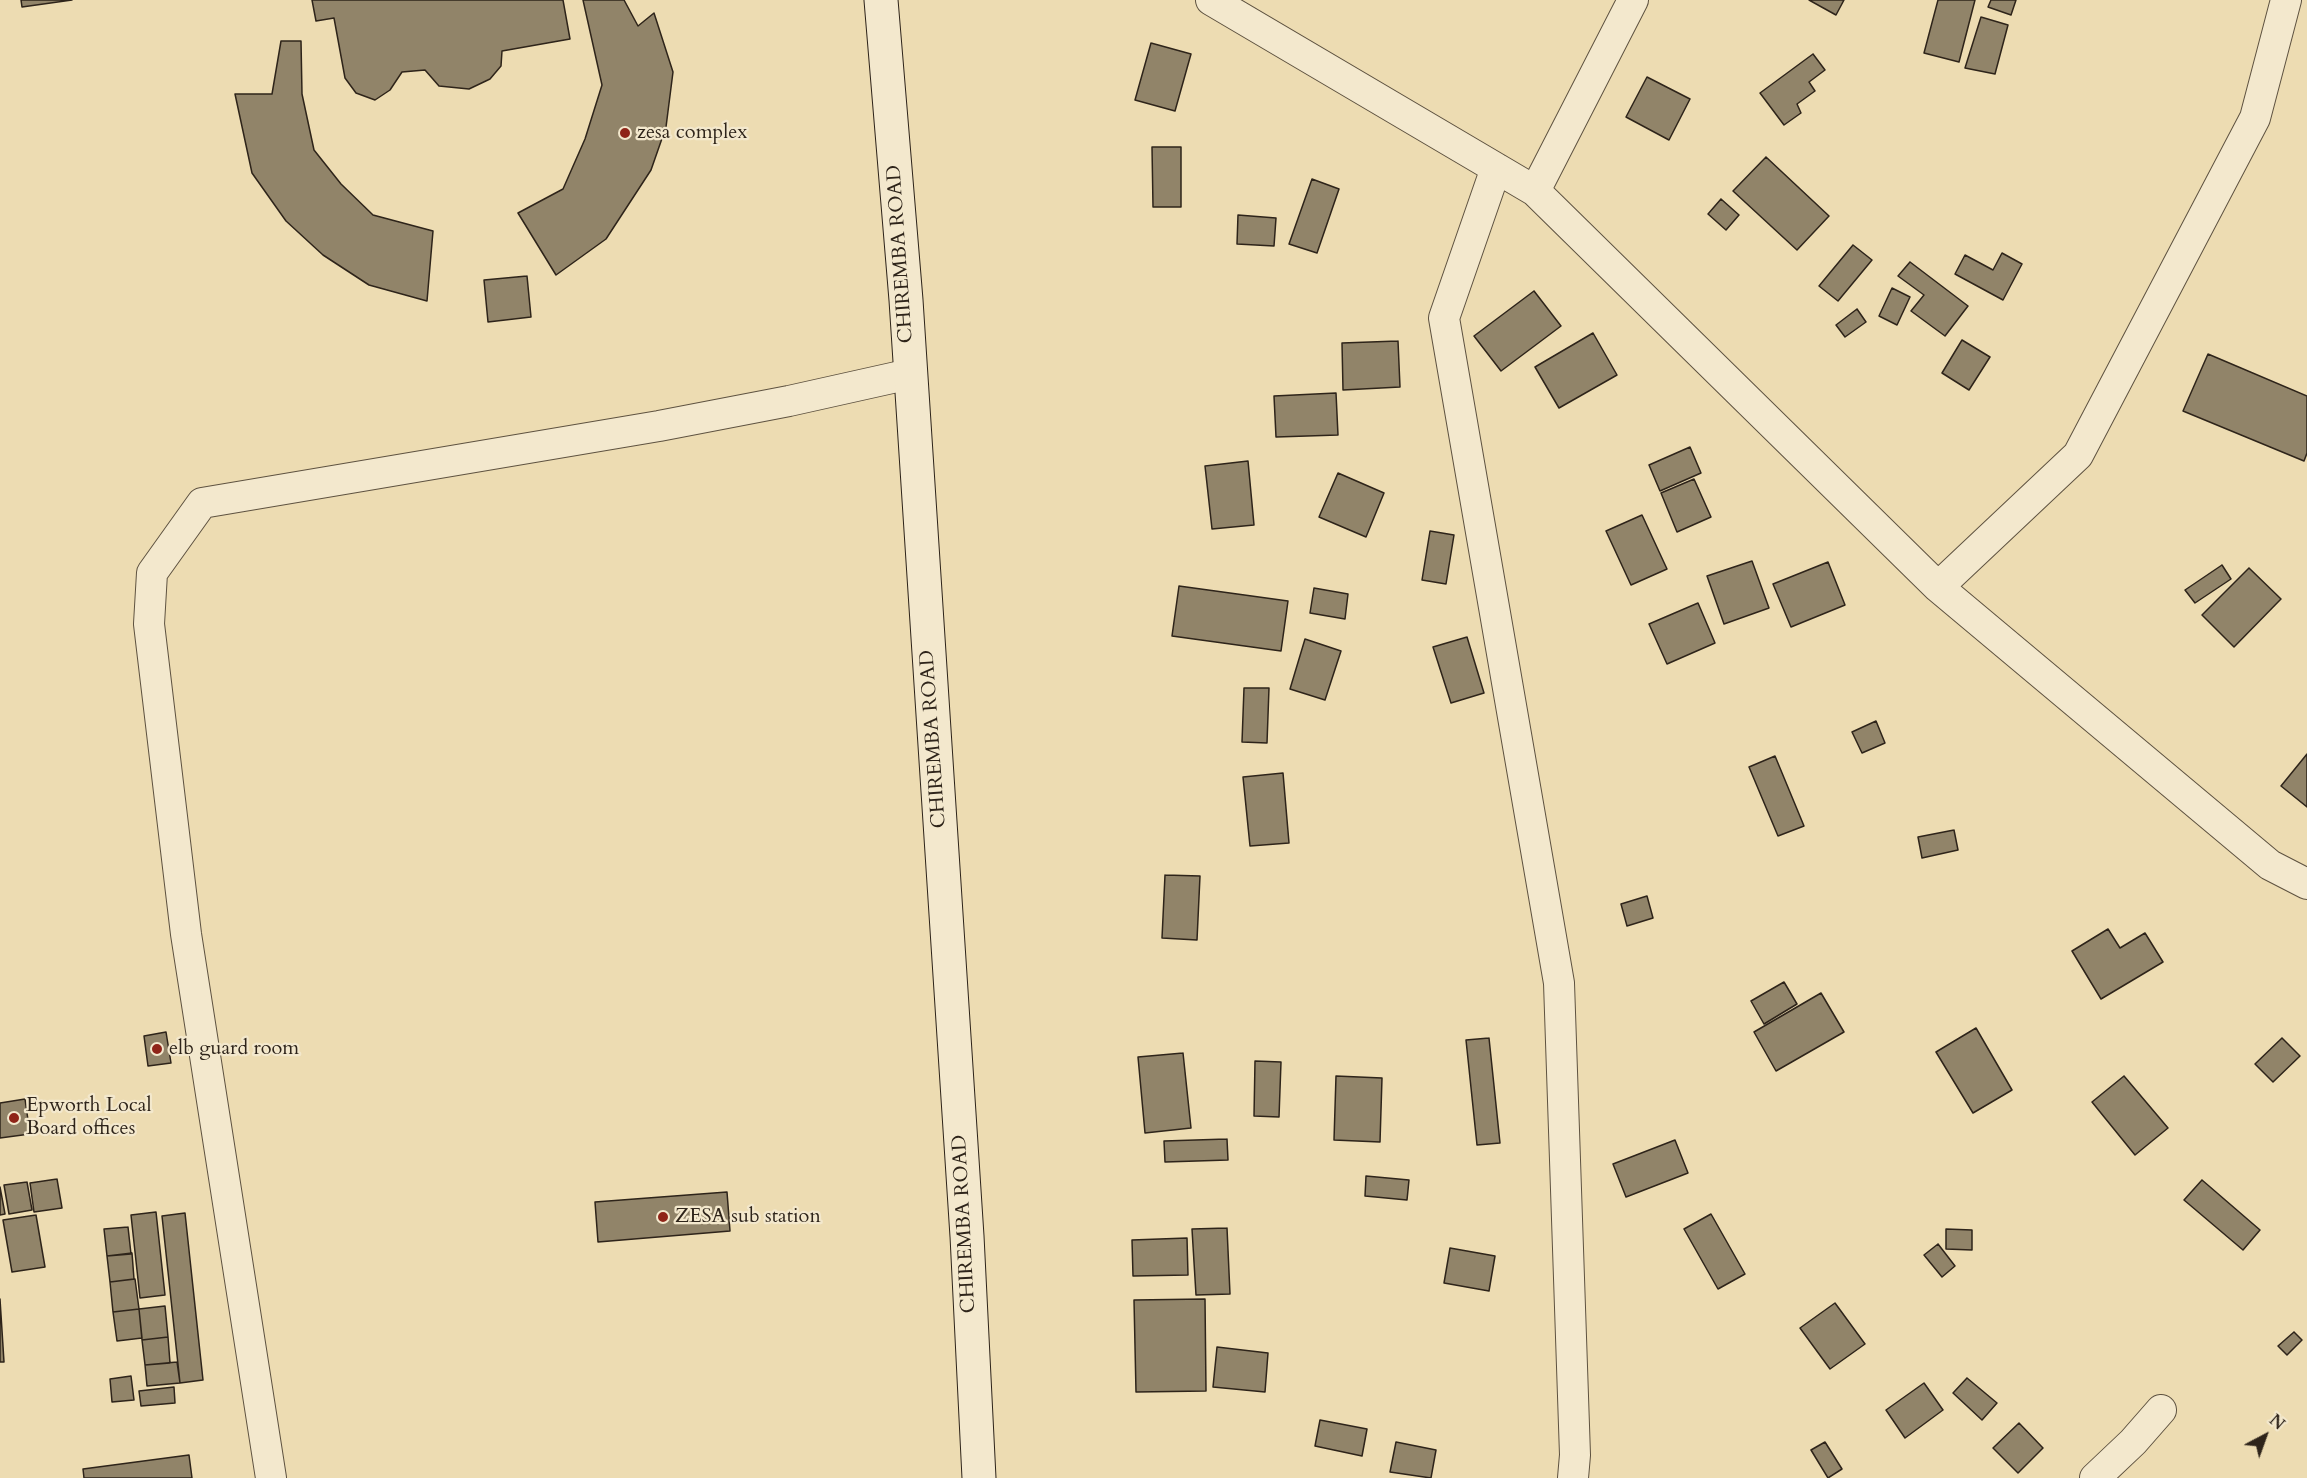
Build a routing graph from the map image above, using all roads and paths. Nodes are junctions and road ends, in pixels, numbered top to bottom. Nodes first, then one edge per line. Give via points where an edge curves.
1 (881, 0) edge
2 (1211, 0) edge
3 (1633, 0) edge
4 (2286, 0) edge
5 (1496, 168) junction
6 (1535, 191) junction
7 (910, 374) junction
8 (1938, 587) junction
9 (2307, 884) edge
10 (2161, 1410) dead end
11 (271, 1478) edge
12 (979, 1478) edge
13 (1573, 1478) edge
14 (2096, 1478) edge

1 - 7 main road, CHIREMBA ROAD
2 - 5 street
3 - 6 street
4 - 8 street via 2255,118 2078,455
5 - 6 street
5 - 13 street via 1444,318 1559,982
6 - 8 street
7 - 11 street via 659,426 201,502 152,573 149,624 186,934
7 - 12 main road, CHIREMBA ROAD via 967,1236
8 - 9 street via 2270,866
10 - 14 street

